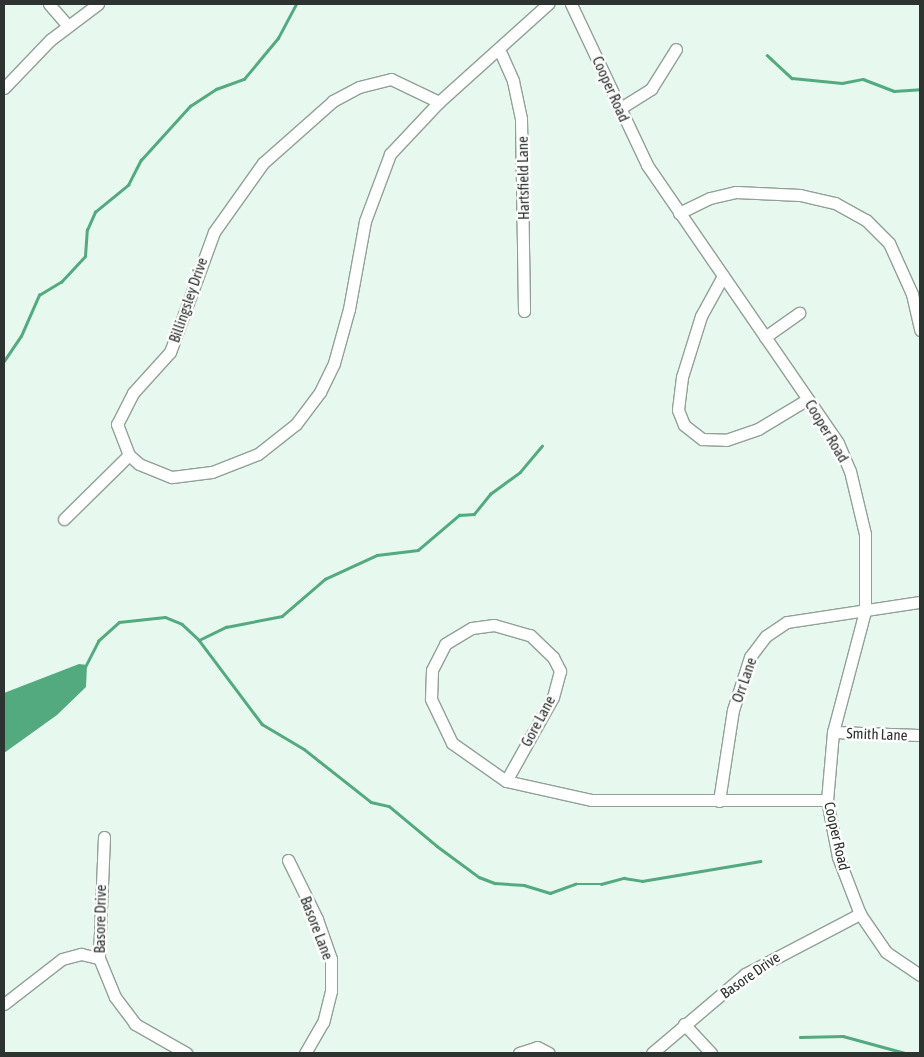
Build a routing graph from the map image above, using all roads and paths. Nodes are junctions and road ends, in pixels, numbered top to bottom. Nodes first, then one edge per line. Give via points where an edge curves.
1 (49, 4) edge
2 (98, 4) edge
3 (548, 4) edge
4 (571, 4) edge
5 (68, 26) junction
6 (499, 48) junction
7 (676, 49) dead end
8 (4, 88) edge
9 (439, 102) junction
10 (619, 109) junction
11 (679, 213) junction
12 (722, 276) junction
13 (524, 310) dead end
14 (799, 313) dead end
15 (920, 330) edge
16 (765, 336) junction
17 (808, 399) junction
18 (129, 455) junction
19 (64, 519) dead end
20 (920, 602) edge
21 (865, 611) junction
22 (833, 732) junction
23 (920, 735) edge
24 (506, 781) junction
25 (827, 800) junction
26 (719, 801) junction
27 (104, 836) dead end
28 (288, 860) dead end
29 (860, 914) junction
30 (99, 958) junction
31 (920, 976) edge
32 (4, 1004) edge
33 (684, 1024) junction
34 (186, 1053) edge
35 (305, 1053) edge
36 (519, 1053) edge
37 (549, 1053) edge
38 (652, 1053) edge
39 (711, 1053) edge

1 - 5 street
2 - 5 street
3 - 6 street
4 - 10 street, Cooper Road
5 - 8 street
6 - 9 street
6 - 13 street, Hartsfield Lane via 514,80 521,119
7 - 10 street via 651,89
9 - 18 street, Billingsley Drive via 391,79 359,87 332,101 263,163 214,232 170,352 132,393 117,424
9 - 18 street via 390,154 373,192 334,363 320,392 296,424 258,454 212,472 172,477 157,474
10 - 11 street, Cooper Road via 647,165
11 - 12 street, Cooper Road
11 - 15 street via 710,198 736,192 800,195 835,203 866,220 889,243 912,294
12 - 16 street, Cooper Road
12 - 17 street via 700,316 682,378 678,410 684,425 702,439 726,440 758,429
14 - 16 street
16 - 17 street, Cooper Road
17 - 21 street, Cooper Road via 838,443 857,490 865,534
18 - 19 street
20 - 21 street, Orr Lane
21 - 22 street, Cooper Road
21 - 26 street, Orr Lane via 787,622 766,636 750,657 733,710
22 - 23 street, Smith Lane
22 - 25 street, Cooper Road
24 - 24 street, Gore Lane via 553,697 560,671 553,657 530,635 494,625 472,628 445,644 432,670 431,699 452,743
24 - 26 street, Gore Lane via 592,800
25 - 26 street, Gore Lane
25 - 29 street, Cooper Road via 838,857
27 - 30 street, Basore Drive
28 - 35 street, Basore Lane via 317,919 331,959 331,991 323,1022
29 - 31 street, Cooper Road via 886,952
29 - 33 street, Basore Drive via 745,974
30 - 32 street via 80,954 62,959
30 - 34 street, Basore Drive via 115,997 135,1024
33 - 38 street, Basore Drive
33 - 39 street
36 - 37 street via 537,1047

